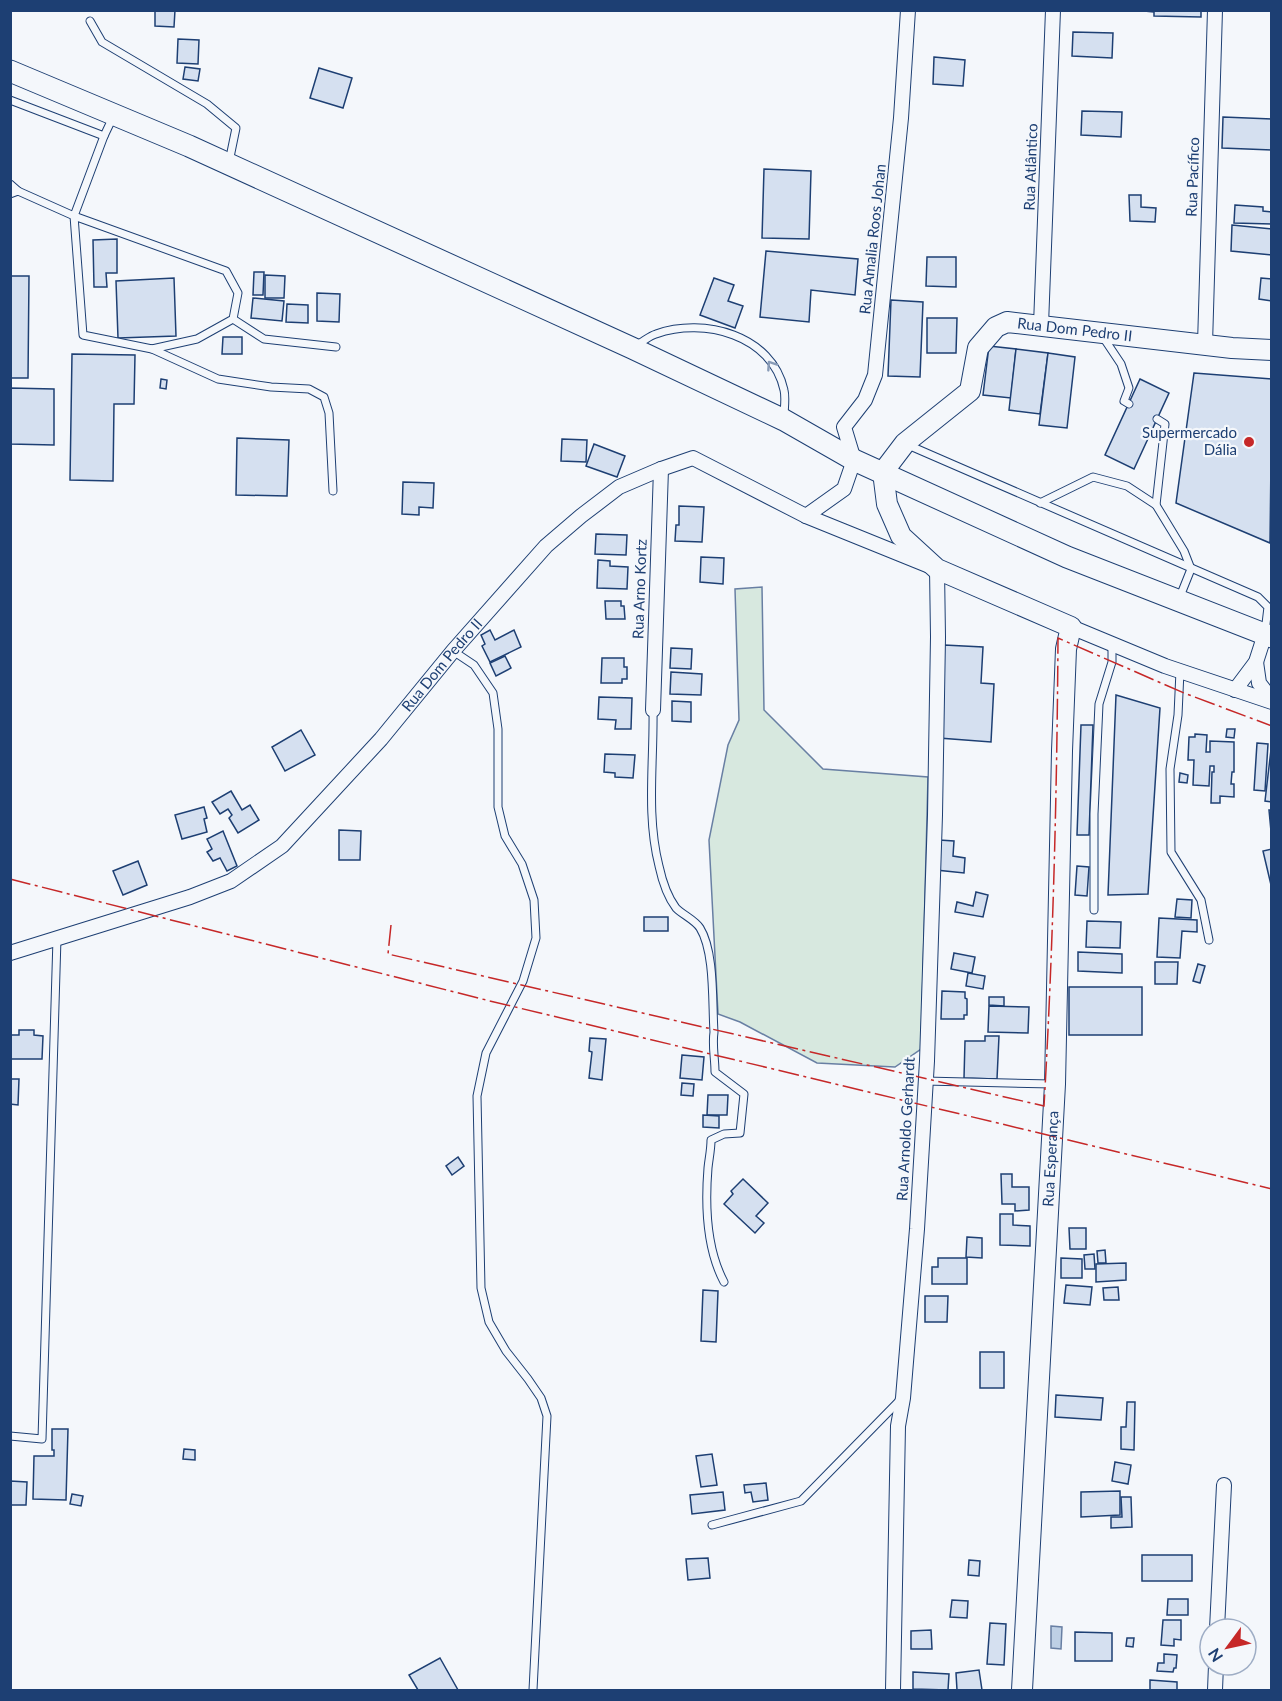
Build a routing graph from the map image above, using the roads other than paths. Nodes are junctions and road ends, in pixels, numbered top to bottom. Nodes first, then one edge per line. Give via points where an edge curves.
1 (908, 10) edge
2 (1053, 10) edge
3 (1215, 10) edge
4 (90, 21) dead end
5 (10, 71) edge
6 (10, 100) edge
7 (114, 115) junction
8 (104, 136) junction
9 (229, 164) junction
10 (10, 184) edge
11 (14, 192) edge
12 (74, 216) junction
13 (232, 319) junction
14 (1041, 325) junction
15 (1100, 332) junction
16 (1205, 344) junction
17 (336, 347) dead end
18 (632, 348) junction
19 (152, 349) junction
20 (1272, 350) edge
21 (1129, 404) dead end
22 (1157, 419) dead end
23 (784, 420) junction
24 (905, 443) junction
25 (854, 460) junction
26 (661, 469) junction
27 (883, 472) junction
28 (333, 490) dead end
29 (1040, 502) junction
30 (1156, 505) junction
31 (806, 516) junction
32 (1191, 568) junction
33 (936, 569) junction
34 (1178, 601) junction
35 (1071, 627) junction
36 (1268, 636) edge
37 (1112, 644) junction
38 (453, 651) junction
39 (1256, 662) junction
40 (1180, 671) junction
41 (1235, 690) junction
42 (1272, 701) edge
43 (653, 710) joint
44 (1094, 910) dead end
45 (57, 938) junction
46 (1209, 940) dead end
47 (10, 952) edge
48 (926, 1081) junction
49 (1055, 1084) junction
50 (724, 1281) dead end
51 (903, 1398) junction
52 (10, 1436) edge
53 (1224, 1485) dead end
54 (712, 1525) dead end
55 (1218, 1617) edge
56 (532, 1690) edge
57 (893, 1690) edge
58 (1022, 1690) edge

1 - 25 street, Rua Amalia Roos Johan via 875,375 865,400 844,426
2 - 14 street, Rua Atlântico
3 - 16 street, Rua Pacífico
4 - 9 lane via 102,42 207,104 236,128
5 - 7 main road
6 - 8 lane
7 - 8 lane
7 - 9 main road
8 - 12 lane
9 - 18 main road
10 - 11 lane
11 - 12 lane
12 - 13 lane via 226,271 238,293
12 - 19 lane via 82,335
13 - 17 lane via 264,339
13 - 19 lane via 197,339
14 - 15 street, Rua Dom Pedro II
14 - 24 street, Rua Dom Pedro II via 1007,322 996,327 978,348 970,391
15 - 16 street, Rua Dom Pedro II
15 - 21 lane via 1121,364 1129,388 1124,401
16 - 20 street, Rua Dom Pedro II
18 - 23 main road
23 -> 18 lane via 784,390 773,363 751,342 724,330 687,328 656,334
19 - 28 lane via 218,379 309,389 324,398 329,413
22 - 30 lane via 1165,424
23 - 25 main road
24 - 27 street, Rua Dom Pedro II
24 - 29 lane
25 - 27 main road
25 - 31 street via 844,489
26 - 31 street, Rua Dom Pedro II via 693,458
26 - 38 street, Rua Dom Pedro II via 619,487 546,546
26 - 43 street, Rua Arno Kortz
27 - 33 street via 887,504 900,536
27 - 34 main road via 1067,557
29 - 30 lane via 1093,477 1127,486
29 - 32 lane
30 - 32 lane
31 - 33 street, Rua Dom Pedro II
32 - 34 lane
32 - 36 lane via 1258,597 1268,607
33 - 35 street
33 - 48 street, Rua Arnoldo Gerhardt via 935,815
34 - 36 main road
35 - 37 street
35 - 49 street, Rua Esperança via 1066,649 1062,751
36 - 39 street
37 - 40 street
37 - 44 lane via 1112,662 1099,704
38 - 45 street, Rua Dom Pedro II via 381,739 282,846 231,881
38 - 56 lane via 474,665 492,693 498,729 498,807 505,836 522,864 534,900 536,938 523,981 486,1053 477,1096 481,1288 489,1322 541,1398 547,1416
39 - 41 street
39 - 42 street via 1259,683
40 - 41 street
40 - 46 lane via 1170,769 1171,852 1201,900
41 - 42 street
43 - 50 lane via 651,791 658,865 666,891 677,908 700,927 709,952 715,1072 744,1095 740,1133 711,1140 708,1167 707,1211 714,1264
45 - 47 street, Rua Dom Pedro II
45 - 52 lane via 42,1439
48 - 49 lane
48 - 51 street, Rua Arnoldo Gerhardt
49 - 58 street, Rua Esperança
51 - 54 lane via 801,1501
51 - 57 street, Rua Arnoldo Gerhardt via 898,1426
53 - 55 street

